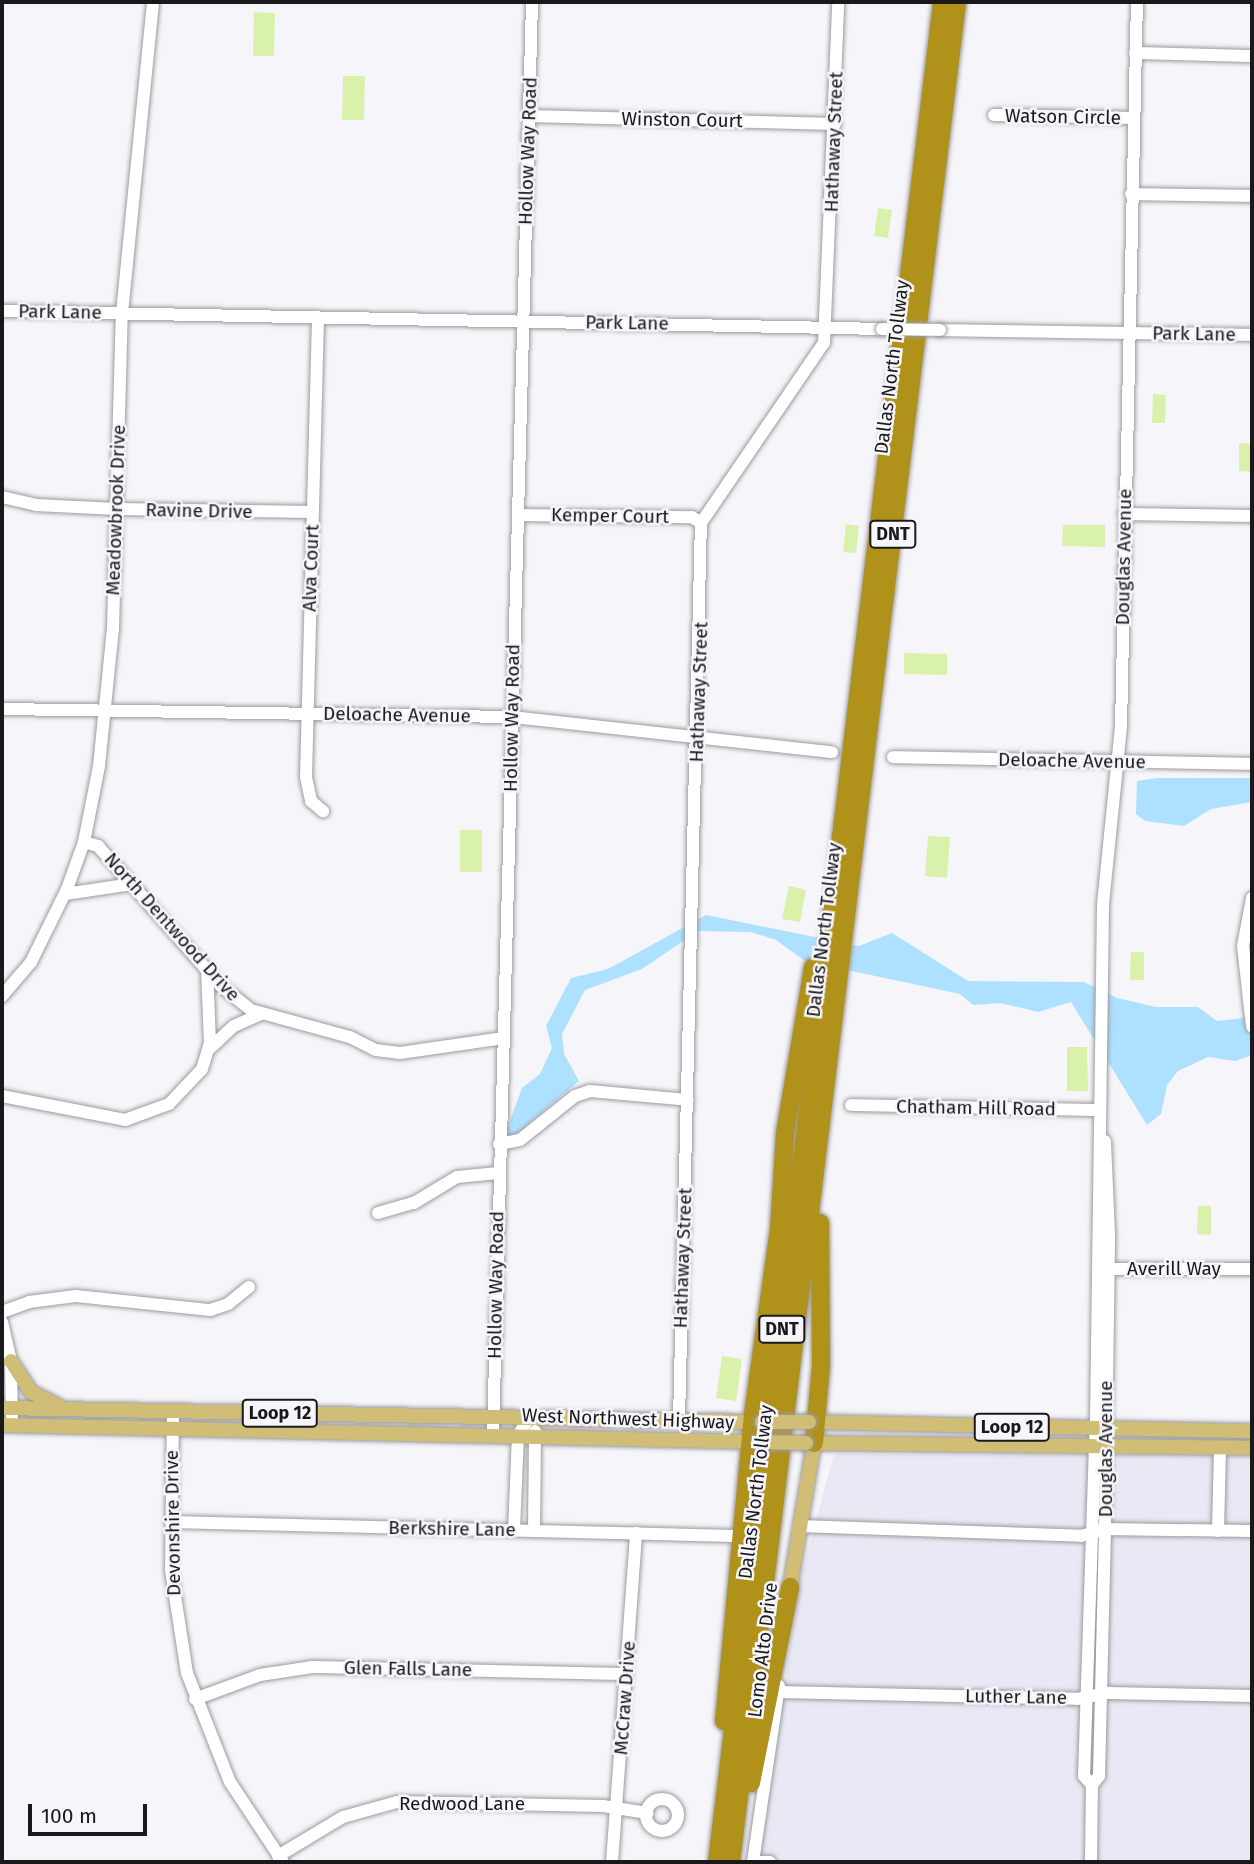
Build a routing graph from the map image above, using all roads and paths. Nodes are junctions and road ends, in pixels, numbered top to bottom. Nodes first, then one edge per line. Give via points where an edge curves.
1 (153, 2) edge
2 (532, 2) edge
3 (838, 2) edge
4 (942, 2) edge
5 (957, 2) edge
6 (1137, 2) edge
7 (1135, 53) junction
8 (1252, 56) edge
9 (994, 115) dead end
10 (529, 116) junction
11 (1133, 118) junction
12 (835, 124) junction
13 (1131, 194) junction
14 (1252, 196) edge
15 (2, 311) edge
16 (122, 313) junction
17 (318, 318) junction
18 (523, 321) junction
19 (827, 328) junction
20 (1129, 333) junction
21 (1252, 335) edge
22 (2, 497) edge
23 (117, 509) junction
24 (313, 512) junction
25 (1124, 514) junction
26 (518, 515) junction
27 (1252, 516) edge
28 (701, 523) junction
29 (2, 709) edge
30 (107, 711) junction
31 (306, 714) junction
32 (513, 717) junction
33 (698, 739) junction
34 (832, 752) dead end
35 (893, 757) dead end
36 (1118, 762) junction
37 (1252, 764) edge
38 (323, 811) dead end
39 (84, 842) junction
40 (836, 858) junction
41 (132, 884) junction
42 (65, 894) junction
43 (1252, 898) edge
44 (206, 967) junction
45 (2, 996) edge
46 (261, 1014) junction
47 (1252, 1026) edge
48 (504, 1038) junction
49 (208, 1050) junction
50 (2, 1096) edge
51 (688, 1100) junction
52 (851, 1105) dead end
53 (1100, 1111) junction
54 (499, 1144) junction
55 (819, 1152) junction
56 (498, 1173) junction
57 (379, 1213) dead end
58 (1102, 1269) junction
59 (1252, 1269) edge
60 (249, 1287) dead end
61 (2, 1312) edge
62 (2, 1322) edge
63 (10, 1361) junction
64 (7, 1408) edge
65 (67, 1409) junction
66 (173, 1411) junction
67 (494, 1418) junction
68 (529, 1418) junction
69 (679, 1420) junction
70 (757, 1421) junction
71 (813, 1422) junction
72 (7, 1425) edge
73 (173, 1429) junction
74 (1061, 1429) junction
75 (1101, 1429) junction
76 (1252, 1431) edge
77 (493, 1434) junction
78 (518, 1435) junction
79 (538, 1436) junction
80 (755, 1442) junction
81 (810, 1443) junction
82 (835, 1444) junction
83 (1060, 1446) junction
84 (1100, 1446) junction
85 (1220, 1447) junction
86 (1252, 1448) edge
87 (810, 1483) junction
88 (171, 1522) junction
89 (799, 1526) junction
90 (1105, 1529) junction
91 (514, 1530) junction
92 (534, 1531) junction
93 (1218, 1531) junction
94 (1252, 1531) edge
95 (636, 1534) junction
96 (733, 1536) dead end
97 (1090, 1536) junction
98 (790, 1587) junction
99 (1089, 1590) junction
100 (1103, 1591) junction
101 (1088, 1609) junction
102 (1103, 1610) junction
103 (626, 1674) junction
104 (779, 1692) junction
105 (1101, 1695) junction
106 (1252, 1696) edge
107 (1086, 1697) junction
108 (195, 1699) junction
109 (1092, 1785) junction
110 (724, 1801) junction
111 (616, 1810) junction
112 (647, 1813) dead end
113 (734, 1840) junction
114 (280, 1859) edge
115 (612, 1862) edge
116 (717, 1862) edge
117 (732, 1862) edge
118 (753, 1862) edge
119 (770, 1862) edge
120 (1091, 1862) edge

1 - 16 street, Meadowbrook Drive
2 - 10 street, Hollow Way Road
3 - 12 street, Hathaway Street
4 - 40 highway, Dallas North Tollway / DNT
5 - 55 highway, Dallas North Tollway / DNT
6 - 7 street, Douglas Avenue
7 - 8 street
7 - 11 street, Douglas Avenue
9 - 11 street, Watson Circle
10 - 12 street, Winston Court
10 - 18 street, Hollow Way Road
11 - 13 street, Douglas Avenue
12 - 19 street, Hathaway Street
13 - 14 street
13 - 20 street, Douglas Avenue
15 - 16 street, Park Lane
16 - 17 street, Park Lane
16 - 23 street, Meadowbrook Drive
17 - 18 street, Park Lane
17 - 24 street, Alva Court
18 - 19 street, Park Lane
18 - 26 street, Hollow Way Road
19 - 20 street, Park Lane, bridge
19 - 28 street, Hathaway Street via 824,343
20 - 21 street, Park Lane
20 - 25 street, Douglas Avenue
22 - 23 street, Ravine Drive via 36,505
23 - 24 street, Ravine Drive
23 - 30 street, Meadowbrook Drive
24 - 31 street, Alva Court
25 - 27 street
25 - 36 street, Douglas Avenue
26 - 28 street, Kemper Court via 692,517
26 - 32 street, Hollow Way Road
28 - 33 street, Hathaway Street
29 - 30 street, Deloache Avenue
30 - 31 street, Deloache Avenue
30 - 39 street, Meadowbrook Drive
31 - 32 street, Deloache Avenue
31 - 38 street, Alva Court via 308,792
32 - 33 street, Deloache Avenue
32 - 48 street, Hollow Way Road
33 - 34 street, Deloache Avenue
33 - 51 street, Hathaway Street
35 - 36 street, Deloache Avenue
36 - 37 street, Deloache Avenue
36 - 53 street, Douglas Avenue via 1105,867
39 - 41 street, North Dentwood Drive via 98,846
39 - 42 street, Meadowbrook Drive
40 - 70 highway via 785,1133
40 - 110 highway, Dallas North Tollway / DNT
41 - 42 street
41 - 44 street, North Dentwood Drive
42 - 45 street, Meadowbrook Drive via 31,962
43 - 47 street via 1243,930
44 - 46 street, North Dentwood Drive via 231,996
44 - 49 street via 211,1012
46 - 48 street, North Dentwood Drive via 400,1053
46 - 49 street via 234,1026
48 - 54 street, Hollow Way Road
49 - 50 street via 202,1069 169,1104 125,1120
51 - 54 street via 590,1091 575,1096 520,1140
51 - 69 street, Hathaway Street
52 - 53 street, Chatham Hill Road
53 - 58 street, Douglas Avenue
54 - 56 street, Hollow Way Road
55 - 71 highway via 821,1366
55 - 113 highway, Dallas North Tollway / DNT
56 - 57 street via 457,1177 414,1203
56 - 67 street, Hollow Way Road
58 - 59 street, Averill Way
58 - 75 street, Douglas Avenue
60 - 61 street via 228,1304 210,1310 76,1296 29,1302
62 - 63 street
63 - 64 street
63 - 65 main road via 31,1392
64 - 65 main road, West Northwest Highway / Loop 12
64 - 72 street
65 - 66 main road, West Northwest Highway / Loop 12
66 - 67 main road, West Northwest Highway / Loop 12
66 - 73 street, Devonshire Drive
67 - 68 main road, West Northwest Highway / Loop 12
67 - 77 street, Hollow Way Road
68 - 69 main road, West Northwest Highway / Loop 12
68 - 78 street
68 - 79 street
69 - 70 main road, West Northwest Highway / Loop 12
70 - 71 main road, West Northwest Highway / Loop 12, bridge
70 - 80 highway
71 - 74 main road, West Northwest Highway / Loop 12
71 - 81 highway
72 - 73 main road, West Northwest Highway / Loop 12
73 - 77 main road, West Northwest Highway / Loop 12
73 - 88 street, Devonshire Drive
74 - 75 main road, West Northwest Highway / Loop 12
74 - 83 main road
75 - 76 main road, West Northwest Highway / Loop 12
75 - 84 street, Douglas Avenue
77 - 78 main road, West Northwest Highway / Loop 12
78 - 79 main road, West Northwest Highway / Loop 12
78 - 91 street
79 - 80 main road, West Northwest Highway / Loop 12
79 - 92 street
80 - 81 main road, West Northwest Highway / Loop 12, bridge
80 - 110 highway via 726,1675
81 - 82 main road, West Northwest Highway / Loop 12
81 - 87 main road, Lomo Alto Drive
82 - 83 main road, West Northwest Highway / Loop 12
82 - 87 main road via 819,1461
83 - 84 main road, West Northwest Highway / Loop 12
84 - 85 main road, West Northwest Highway / Loop 12
84 - 90 street, Douglas Avenue
84 - 97 street, Douglas Avenue
85 - 86 main road, West Northwest Highway / Loop 12
85 - 93 street
87 - 89 main road, Lomo Alto Drive
88 - 91 street, Berkshire Lane
88 - 108 street, Devonshire Drive via 174,1606
89 - 97 street
89 - 98 main road, Lomo Alto Drive
90 - 93 street
90 - 97 street
90 - 100 street, Douglas Avenue
91 - 92 street, Berkshire Lane
92 - 95 street, Berkshire Lane
93 - 94 street
95 - 96 street, Berkshire Lane
95 - 103 street, McCraw Drive
97 - 99 street, Douglas Avenue
98 - 104 street, Lomo Alto Drive
98 - 113 highway via 748,1796
99 - 100 street
99 - 101 street, Douglas Avenue
100 - 102 street, Douglas Avenue
101 - 102 street
101 - 107 street, Douglas Avenue
102 - 105 street, Douglas Avenue
103 - 108 street, Glen Falls Lane via 312,1667 260,1675
103 - 111 street, McCraw Drive
104 - 107 street, Luther Lane
104 - 118 street, Lomo Alto Drive
105 - 106 street, Luther Lane
105 - 107 street, Luther Lane
105 - 109 street, Douglas Avenue via 1100,1776
107 - 109 street, Douglas Avenue via 1084,1776
108 - 114 street, Devonshire Drive via 230,1782
109 - 120 street, Douglas Avenue
110 - 116 highway, Dallas North Tollway / DNT
111 - 112 street, Redwood Lane
111 - 114 street, Redwood Lane via 397,1802 343,1817
111 - 115 street, McCraw Drive
113 - 117 highway, Dallas North Tollway / DNT
118 - 119 street

